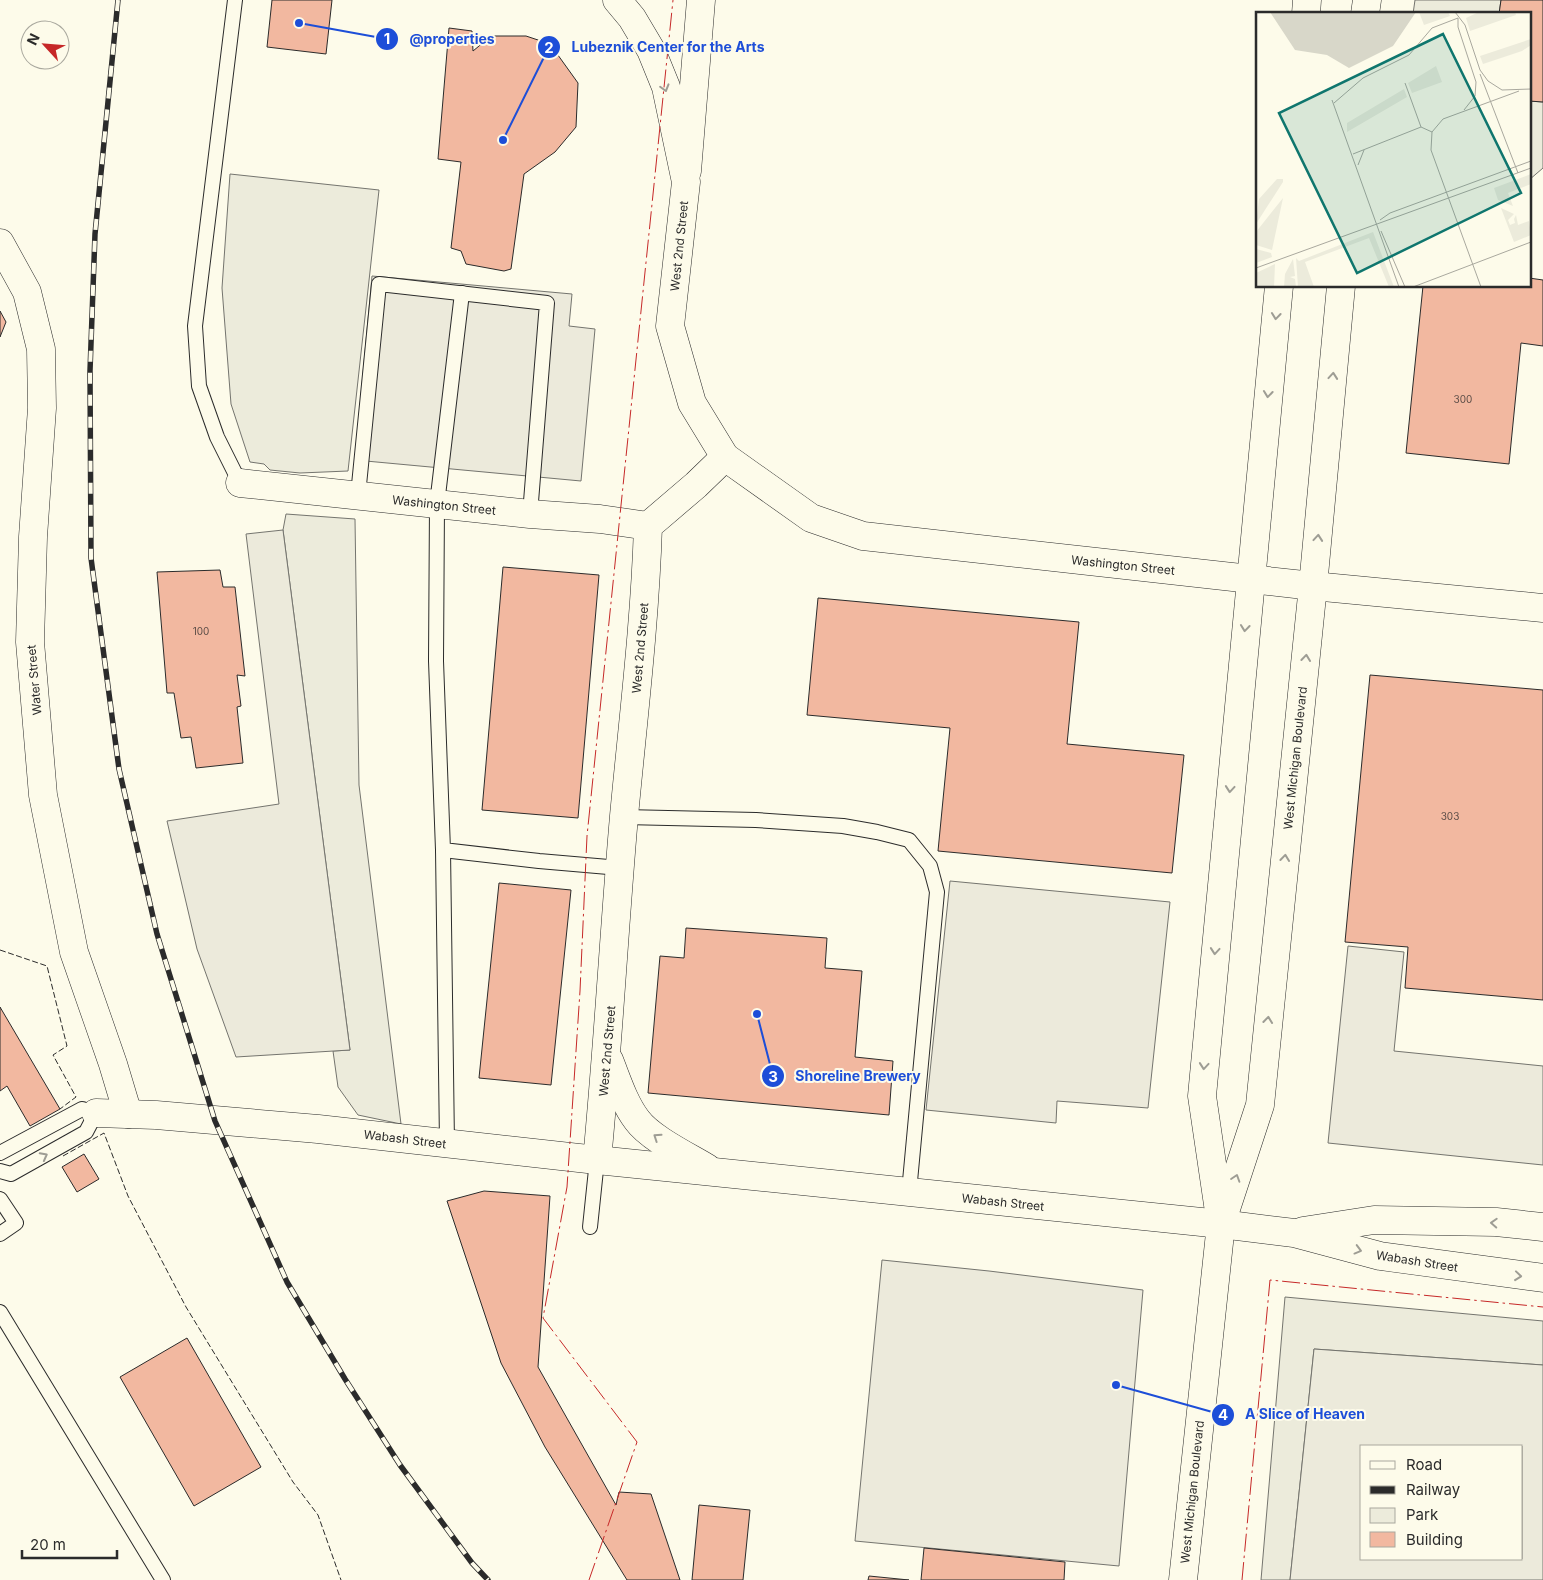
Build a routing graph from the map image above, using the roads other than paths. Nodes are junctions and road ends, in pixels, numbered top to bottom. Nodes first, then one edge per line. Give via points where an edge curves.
1 (235, 0) edge
2 (618, 0) edge
3 (701, 0) edge
4 (686, 182) junction
5 (0, 243) edge
6 (1279, 288) edge
7 (1341, 288) edge
8 (462, 293) junction
9 (725, 457) junction
10 (240, 483) joint
11 (358, 495) junction
12 (437, 504) junction
13 (530, 514) junction
14 (648, 526) junction
15 (1250, 579) junction
16 (1313, 586) junction
17 (1543, 608) edge
18 (624, 817) junction
19 (443, 850) junction
20 (620, 868) junction
21 (607, 1056) junction
22 (96, 1114) junction
23 (128, 1114) junction
24 (447, 1144) junction
25 (0, 1153) edge
26 (597, 1160) junction
27 (0, 1171) edge
28 (713, 1172) junction
29 (908, 1192) junction
30 (0, 1199) edge
31 (1221, 1224) junction
32 (590, 1227) dead end
33 (1543, 1227) edge
34 (1294, 1233) junction
35 (0, 1234) edge
36 (1543, 1278) edge
37 (0, 1312) edge
38 (163, 1580) edge
39 (1183, 1580) edge

1 - 10 lane via 195,326 199,386
2 -> 4 street, West 2nd Street via 651,50 666,87
3 - 4 street, West 2nd Street
4 - 9 street, West 2nd Street via 670,326 692,403
5 - 23 street, Water Street via 27,292 40,350 42,408 30,642 43,795 74,952
6 -> 15 street, West Michigan Boulevard
16 -> 7 street, West Michigan Boulevard
8 - 11 lane via 379,284
8 - 12 lane
8 - 13 lane via 548,303
9 - 14 street
9 - 15 street, Washington Street via 811,518 863,536
10 - 11 street, Washington Street
11 - 12 street, Washington Street
12 - 13 street, Washington Street
12 - 19 lane via 436,661
13 - 14 street, Washington Street
14 - 18 street, West 2nd Street via 646,586
15 - 16 street, Washington Street
15 -> 31 street, West Michigan Boulevard via 1202,1096
16 - 17 street, Washington Street
31 -> 16 street, West Michigan Boulevard via 1260,1105
18 - 20 street, West 2nd Street
18 - 29 lane via 843,826 909,840 930,866 937,892
19 - 20 lane
19 - 24 lane
20 - 21 street, West 2nd Street
21 - 26 street, West 2nd Street
28 -> 21 street, Wabash Street via 650,1133 637,1120
22 - 23 street, Wabash Street
22 - 25 lane via 82,1110
27 -> 22 lane via 11,1174 86,1132
23 - 24 street, Wabash Street via 318,1129
24 - 26 street, Wabash Street
26 - 28 street, Wabash Street
26 - 32 lane
28 - 29 street, Wabash Street
29 - 31 street, Wabash Street
30 - 35 lane via 16,1223
31 - 34 street, Wabash Street
31 - 39 street, West Michigan Boulevard
33 -> 34 street, Wabash Street via 1496,1222 1374,1220
34 -> 36 street, Wabash Street via 1380,1256
37 - 38 lane

